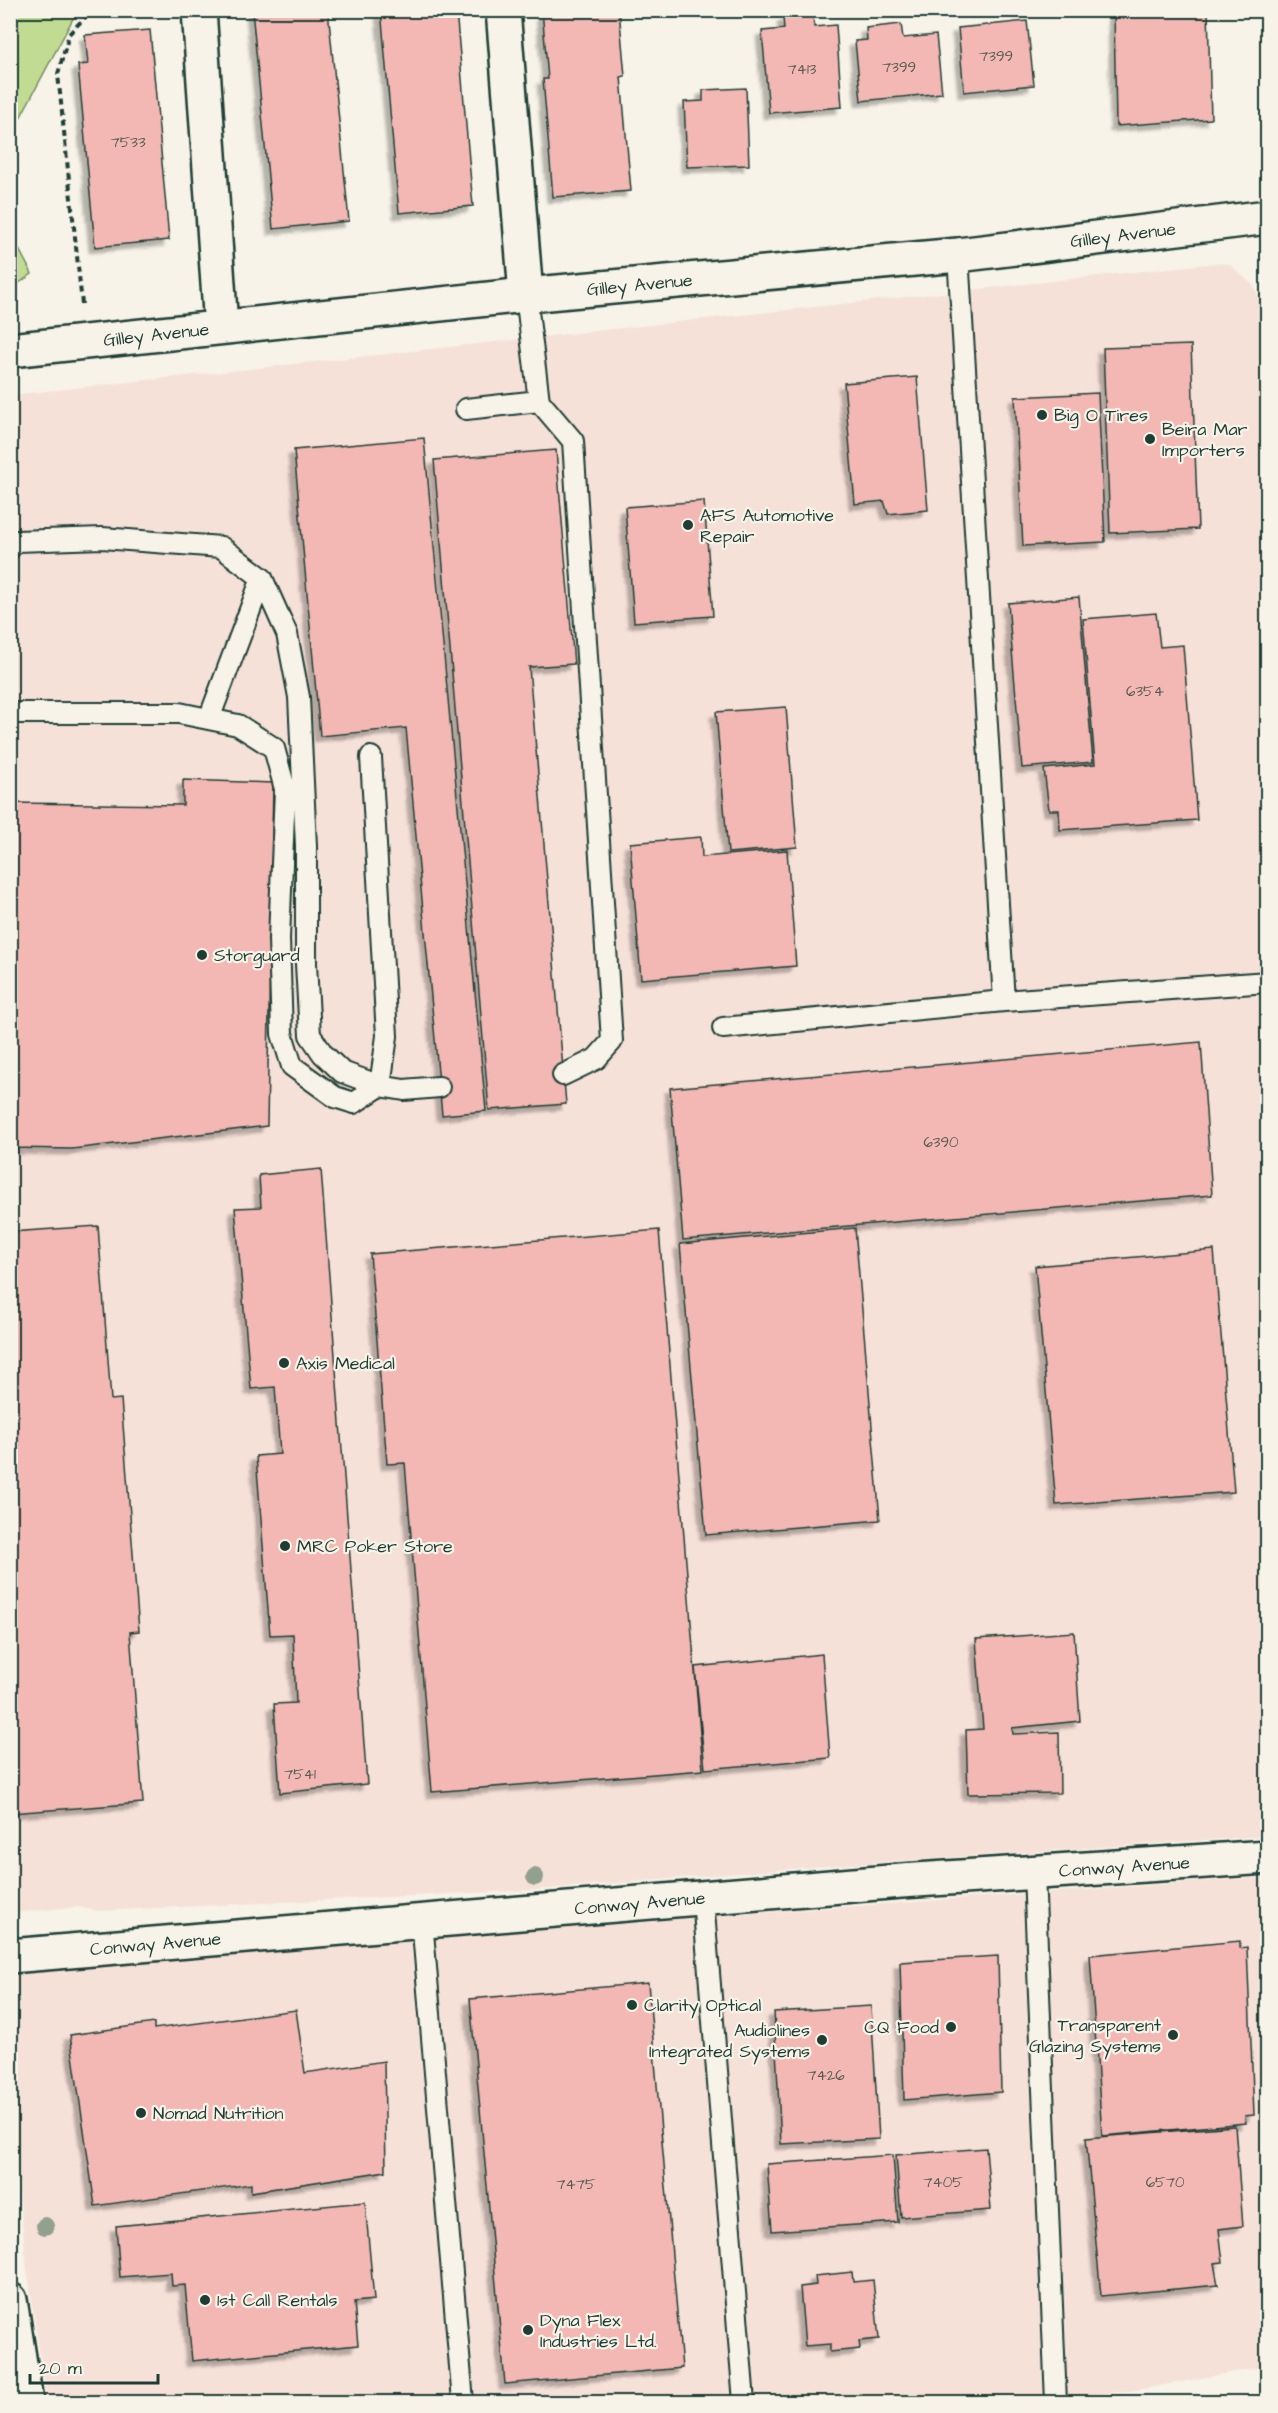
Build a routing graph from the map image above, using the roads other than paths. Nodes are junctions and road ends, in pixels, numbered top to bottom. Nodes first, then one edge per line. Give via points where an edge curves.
1 (199, 10) edge
2 (503, 10) edge
3 (1268, 217) edge
4 (958, 255) junction
5 (526, 296) junction
6 (221, 327) junction
7 (10, 350) edge
8 (539, 401) junction
9 (466, 409) dead end
10 (13, 538) edge
11 (262, 578) junction
12 (10, 713) edge
13 (209, 719) junction
14 (371, 757) dead end
15 (1268, 982) edge
16 (1004, 1001) junction
17 (723, 1028) dead end
18 (563, 1075) dead end
19 (380, 1086) junction
20 (440, 1087) dead end
21 (1268, 1857) edge
22 (1034, 1874) junction
23 (703, 1899) junction
24 (422, 1920) junction
25 (10, 1956) edge
26 (10, 2300) edge
27 (26, 2403) edge
28 (463, 2403) edge
29 (744, 2403) edge
30 (1056, 2403) edge

1 - 6 street
2 - 5 street
3 - 4 street, Gilley Avenue
4 - 5 street, Gilley Avenue
4 - 16 lane
5 - 6 street, Gilley Avenue
5 - 8 lane
6 - 7 street, Gilley Avenue
8 - 9 lane
8 - 18 lane via 573,441 612,1041 596,1059
10 - 11 lane via 102,538 221,547
11 - 13 lane
11 - 19 lane via 287,634 299,698 310,1035 342,1072
12 - 13 lane via 179,714
13 - 19 lane via 238,724 274,748 285,789 279,951 282,1034 292,1066 335,1097 354,1103
14 - 19 lane via 387,1036
15 - 16 lane
16 - 17 lane
19 - 20 lane via 404,1090
21 - 22 street, Conway Avenue
22 - 23 street, Conway Avenue via 901,1881
22 - 30 lane
23 - 24 street, Conway Avenue
23 - 29 lane
24 - 25 street, Conway Avenue
24 - 28 lane
26 - 27 street

